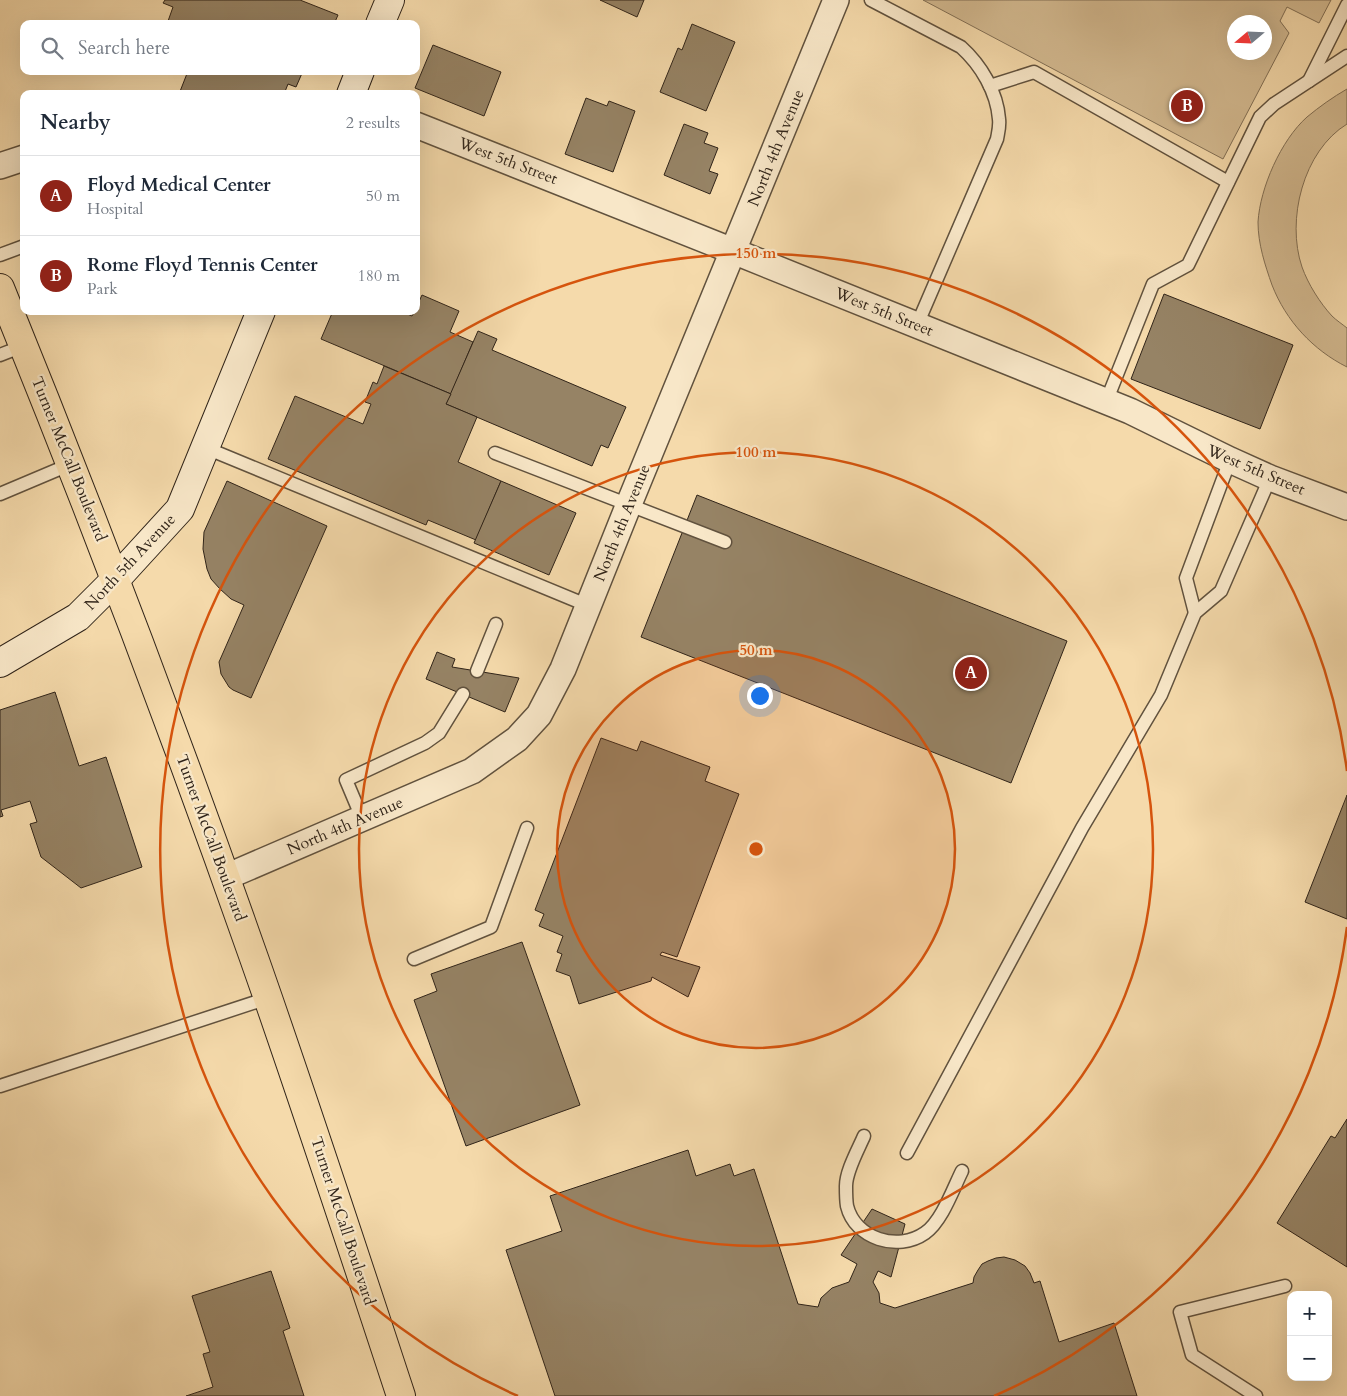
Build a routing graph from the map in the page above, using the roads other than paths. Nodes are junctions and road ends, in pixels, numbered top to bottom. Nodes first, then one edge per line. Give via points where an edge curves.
1 (390, 0) edge
2 (836, 0) edge
3 (871, 0) edge
4 (1347, 5) edge
5 (382, 20) edge
6 (1347, 56) edge
7 (358, 75) edge
8 (1309, 81) junction
9 (990, 86) junction
10 (352, 90) edge
11 (420, 127) edge
12 (20, 159) edge
13 (0, 166) edge
14 (1228, 182) junction
15 (20, 248) edge
16 (734, 251) junction
17 (0, 255) edge
18 (0, 288) edge
19 (259, 315) edge
20 (916, 325) junction
21 (12, 350) edge
22 (1106, 402) junction
23 (206, 448) junction
24 (495, 453) dead end
25 (1230, 460) junction
26 (71, 464) junction
27 (1270, 478) junction
28 (0, 494) edge
29 (629, 504) junction
30 (1347, 507) edge
31 (725, 542) dead end
32 (116, 579) junction
33 (589, 606) junction
34 (1195, 613) junction
35 (496, 624) dead end
36 (0, 663) edge
37 (477, 671) dead end
38 (463, 694) dead end
39 (362, 818) junction
40 (527, 828) dead end
41 (226, 877) junction
42 (414, 959) dead end
43 (268, 998) junction
44 (0, 1086) edge
45 (864, 1136) dead end
46 (906, 1153) dead end
47 (962, 1171) dead end
48 (1285, 1286) dead end
49 (401, 1396) edge
50 (1256, 1396) edge

1 - 5 street
2 - 16 street, North 4th Avenue
3 - 9 lane via 961,47
4 - 8 lane
6 - 8 lane
7 - 10 street
8 - 14 lane via 1260,117
9 - 14 lane via 1034,72
9 - 20 lane via 1000,121 997,139
11 - 16 street, West 5th Street
12 - 13 street
14 - 22 lane via 1188,265 1153,284
15 - 17 lane
16 - 20 street, West 5th Street
16 - 29 street, North 4th Avenue
18 - 21 main road, Turner McCall Boulevard
19 - 23 street, North 5th Avenue
20 - 22 street, West 5th Street
21 - 26 main road, Turner McCall Boulevard
22 - 25 street, West 5th Street
23 - 32 street, North 5th Avenue via 180,509
23 - 33 lane
24 - 29 lane
25 - 27 street, West 5th Street
25 - 34 lane via 1186,578
26 - 28 lane
26 - 32 main road, Turner McCall Boulevard
27 - 30 street, West 5th Street
27 - 34 lane via 1221,591
29 - 31 lane
29 - 33 street, North 4th Avenue
32 - 36 street, North 5th Avenue via 78,617
32 - 41 main road, Turner McCall Boulevard
33 - 39 street, North 4th Avenue via 563,669 538,715 517,739 472,771
34 - 46 lane via 1161,695 1082,828
35 - 37 lane
38 - 39 lane via 440,733 346,780
39 - 41 street, North 4th Avenue
40 - 42 lane via 491,927
41 - 43 main road, Turner McCall Boulevard
43 - 44 lane
43 - 49 main road, Turner McCall Boulevard
45 - 47 lane via 846,1184 847,1206 862,1230 880,1240 911,1240 925,1233 936,1223
48 - 50 lane via 1180,1312 1192,1355

